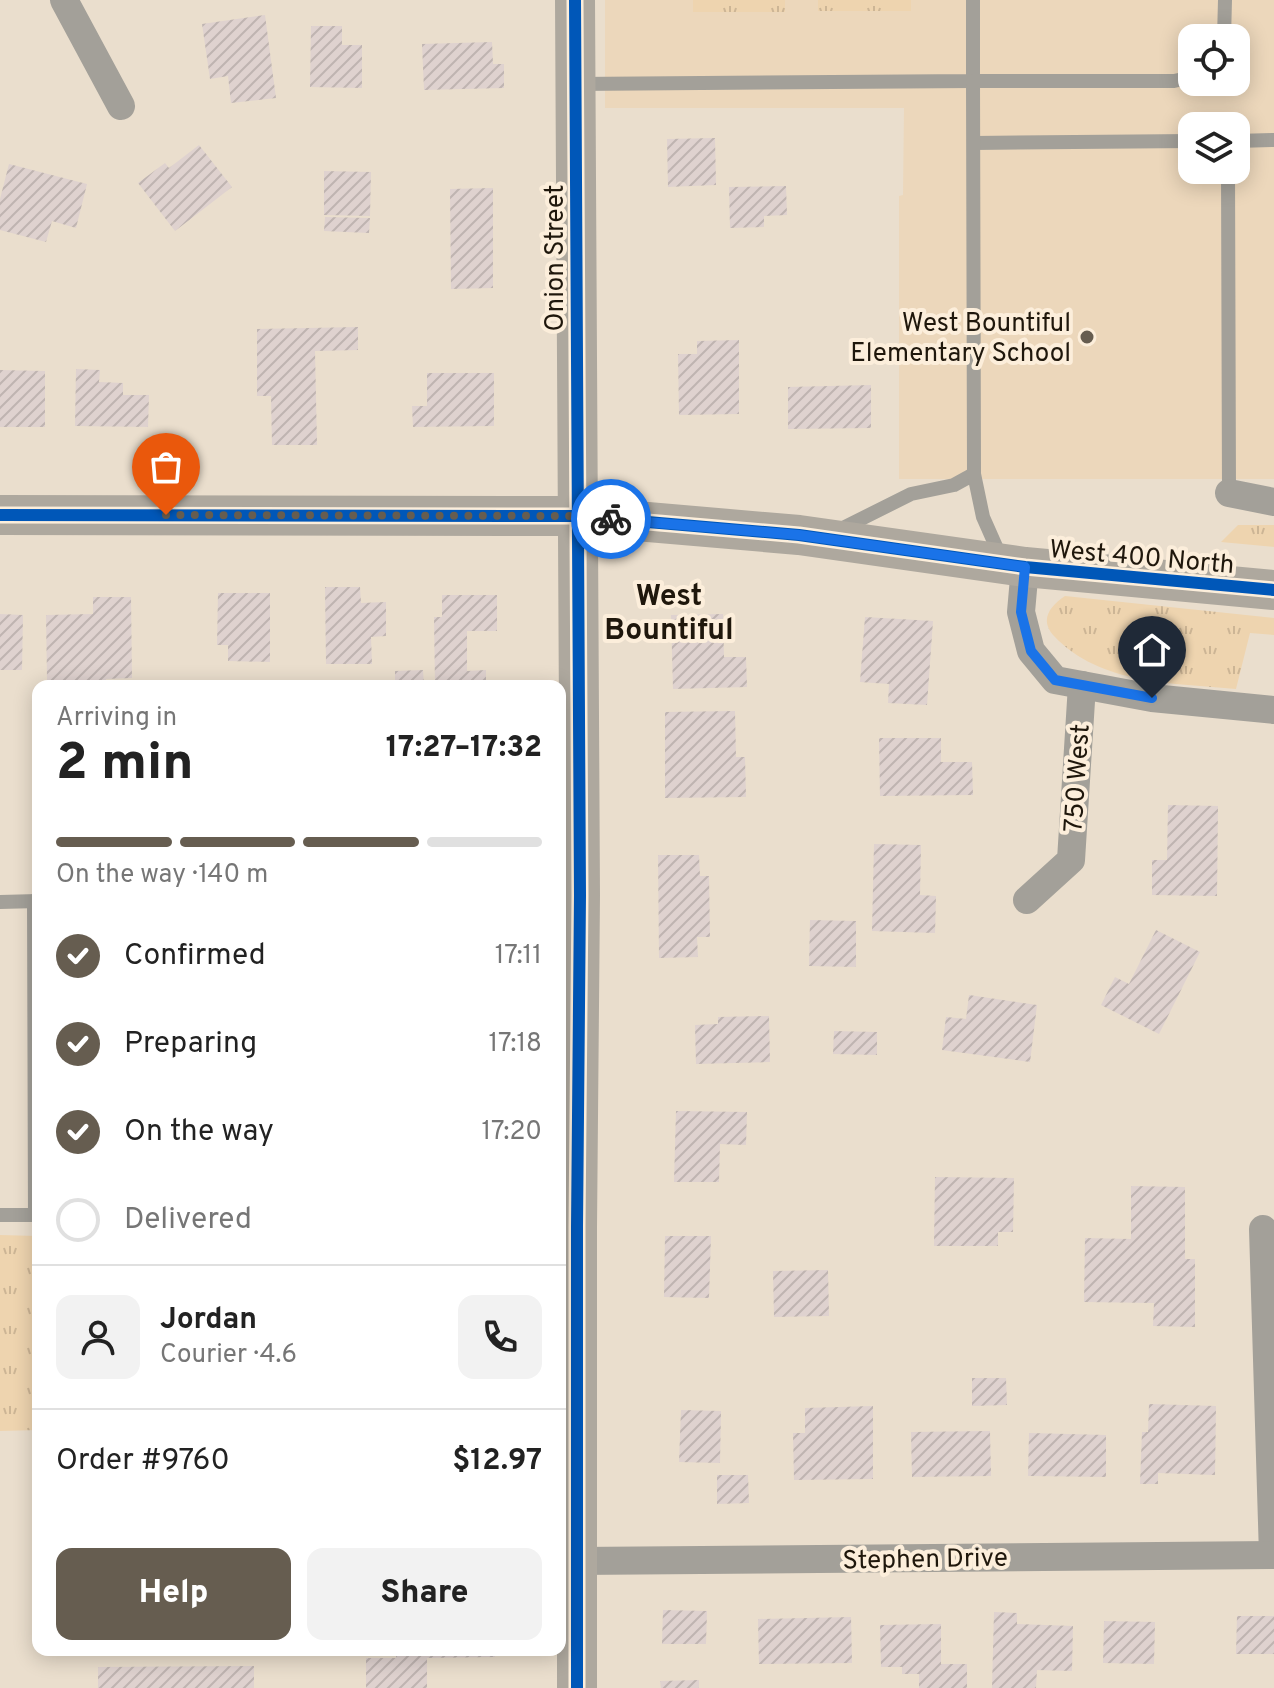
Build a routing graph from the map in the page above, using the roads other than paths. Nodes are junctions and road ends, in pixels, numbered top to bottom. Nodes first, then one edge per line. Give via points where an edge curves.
1 (64, 0) edge
2 (575, 0) edge
3 (973, 0) edge
4 (1225, 0) edge
5 (1224, 24) edge
6 (1178, 80) edge
7 (973, 81) junction
8 (576, 84) junction
9 (121, 106) dead end
10 (1274, 140) edge
11 (1178, 141) edge
12 (1250, 141) edge
13 (974, 143) junction
14 (1228, 184) edge
15 (974, 474) junction
16 (1229, 493) joint
17 (1274, 502) edge
18 (0, 515) edge
19 (578, 516) junction
20 (821, 538) junction
21 (1014, 566) junction
22 (1274, 590) edge
23 (1082, 685) junction
24 (1274, 710) edge
25 (1027, 900) dead end
26 (32, 901) edge
27 (0, 902) edge
28 (0, 1215) edge
29 (32, 1215) edge
30 (568, 1227) edge
31 (1263, 1229) dead end
32 (1273, 1555) edge
33 (577, 1561) junction
34 (577, 1688) edge

1 - 9 street
2 - 8 street, Onion Street
3 - 7 lane
4 - 5 lane
6 - 7 lane
7 - 8 lane
7 - 13 lane
8 - 19 street, Onion Street
10 - 12 lane
11 - 13 lane
13 - 15 lane
14 - 16 lane
15 - 20 lane via 954,485 911,494
15 - 21 lane via 983,517
16 - 17 street
18 - 19 street, West 400 North
19 - 20 street, West 400 North
19 - 30 street, Onion Street
20 - 21 street, West 400 North
21 - 22 street, West 400 North
21 - 23 street via 1031,651 1055,680
23 - 24 street
23 - 25 street, 750 West via 1071,860
26 - 27 lane
28 - 29 lane
30 - 33 street, Onion Street
31 - 32 street
32 - 33 street, Stephen Drive
33 - 34 street, Onion Street

